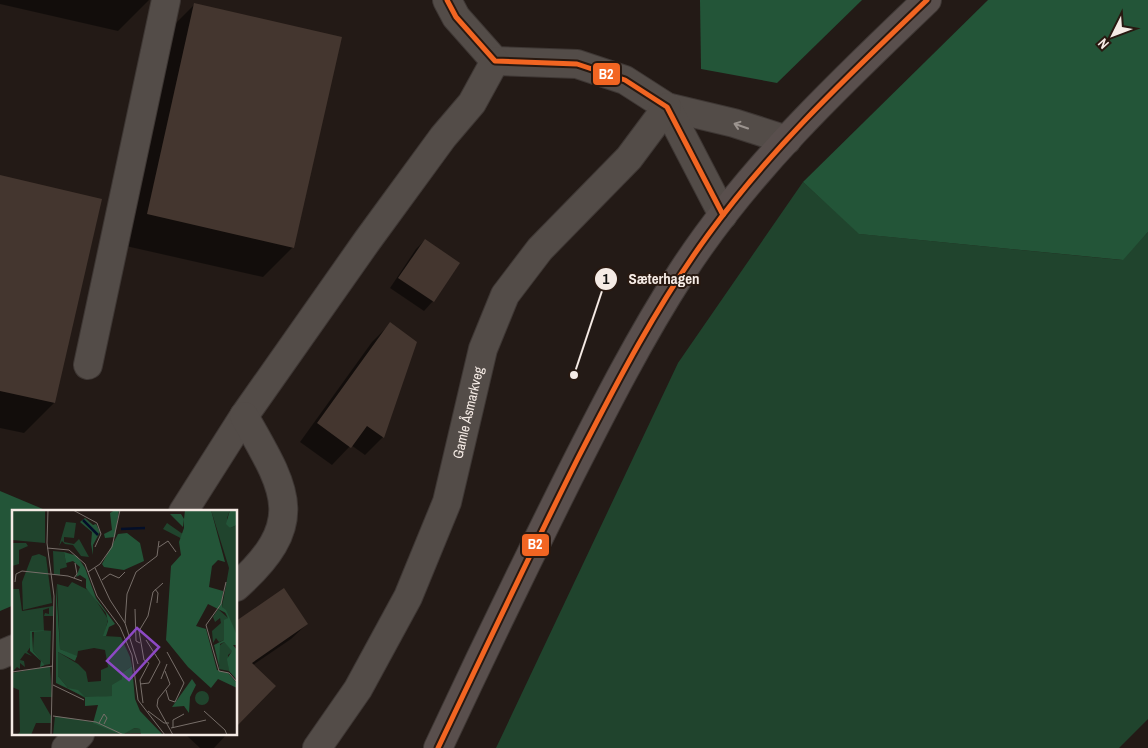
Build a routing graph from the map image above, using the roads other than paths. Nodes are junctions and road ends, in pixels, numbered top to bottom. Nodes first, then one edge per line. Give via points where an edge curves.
1 (166, 0) edge
2 (447, 0) edge
3 (927, 0) edge
4 (495, 60) junction
5 (667, 107) junction
6 (787, 140) junction
7 (723, 215) junction
8 (88, 365) dead end
9 (244, 416) junction
10 (183, 510) edge
11 (238, 585) edge
12 (12, 650) edge
13 (0, 655) edge
14 (78, 736) edge
15 (66, 748) edge
16 (317, 748) edge
17 (438, 748) edge

1 - 8 street
2 - 4 street via 456,17
3 - 6 main road
4 - 5 street via 577,64 625,80
4 - 9 street via 472,102 442,137 378,225
6 -> 5 street
5 - 7 street
5 - 16 street, Gamle Åsmarkveg via 629,158 540,249 505,295 483,349 447,502 408,597 358,689
6 - 7 main road
7 - 17 main road via 682,272 622,372
9 - 10 street
9 - 11 street via 269,460 284,504 278,537 270,553
12 - 13 street
14 - 15 street

